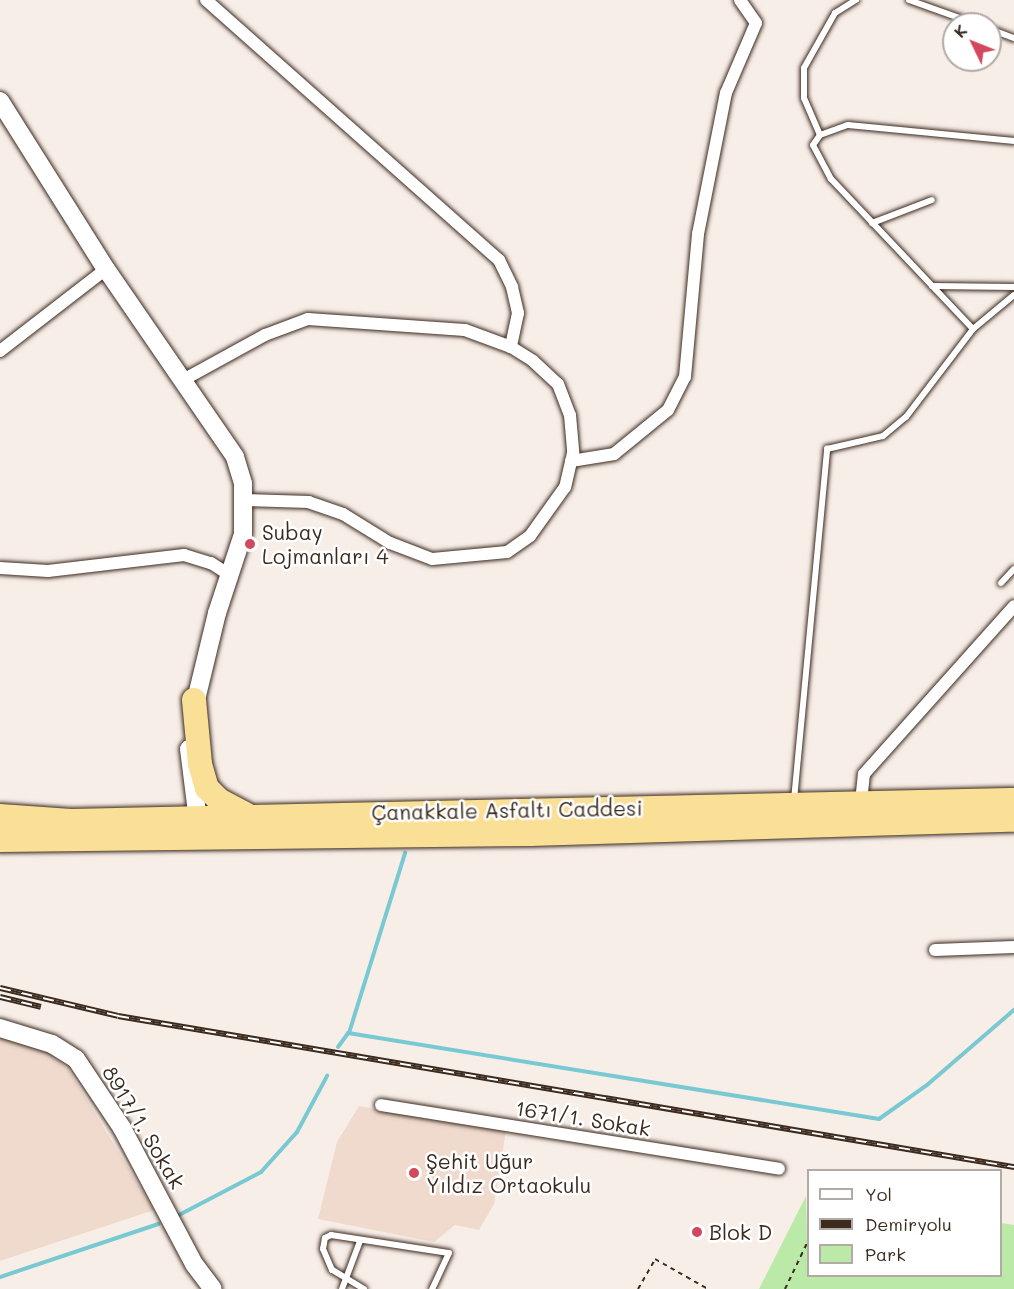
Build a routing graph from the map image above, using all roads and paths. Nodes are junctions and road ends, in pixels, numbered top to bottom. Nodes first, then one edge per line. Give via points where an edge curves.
1 (206, 0) edge
2 (740, 0) edge
3 (856, 0) edge
4 (909, 0) edge
5 (942, 12) edge
6 (0, 101) edge
7 (820, 135) junction
8 (1014, 141) edge
9 (932, 200) dead end
10 (872, 223) junction
11 (106, 268) junction
12 (932, 286) junction
13 (1014, 287) edge
14 (1014, 296) edge
15 (973, 330) junction
16 (511, 347) junction
17 (0, 351) edge
18 (183, 380) junction
19 (571, 461) junction
20 (245, 500) junction
21 (0, 568) edge
22 (1014, 569) edge
23 (231, 576) junction
24 (1001, 583) dead end
25 (1014, 606) edge
26 (194, 700) junction
27 (1014, 800) edge
28 (861, 802) junction
29 (794, 804) junction
30 (247, 815) junction
31 (0, 816) edge
32 (1014, 820) edge
33 (199, 828) junction
34 (0, 840) edge
35 (1014, 947) edge
36 (935, 950) dead end
37 (0, 1028) edge
38 (381, 1105) dead end
39 (778, 1169) dead end
40 (360, 1241) junction
41 (807, 1243) edge
42 (348, 1280) junction
43 (213, 1289) edge
44 (342, 1289) edge
45 (364, 1289) edge
46 (432, 1289) edge
47 (638, 1289) edge
48 (708, 1289) edge
49 (785, 1289) edge

1 - 16 street via 499,260 513,287 518,313
2 - 19 street via 756,24 724,105 698,234 685,377 668,410 614,454
3 - 7 lane via 835,13 804,68 804,98
4 - 5 lane
6 - 11 street
7 - 8 lane via 848,125
7 - 10 lane via 813,145 819,159 831,179
9 - 10 lane
10 - 12 lane
11 - 17 street
11 - 18 street
12 - 13 lane
12 - 15 lane
14 - 15 lane
15 - 29 lane via 898,423 875,438 827,448
16 - 18 street via 465,330 308,319 265,335
16 - 19 street via 558,384 570,415
18 - 20 street via 235,457
19 - 20 street via 566,487 530,536 507,552 475,558 432,559 390,543 343,514 309,502
20 - 23 street via 243,534
21 - 23 street via 48,572 184,555 212,563
22 - 24 lane
23 - 26 street via 217,612
25 - 28 street via 864,774
26 - 30 highway via 200,764 207,788 219,800
26 - 33 street via 188,755
27 - 28 highway, Çanakkale Asfaltı Caddesi
28 - 29 highway, Çanakkale Asfaltı Caddesi
29 - 30 highway, Çanakkale Asfaltı Caddesi
30 - 33 highway, Çanakkale Asfaltı Caddesi
31 - 33 highway, Çanakkale Asfaltı Caddesi
32 - 33 highway, Çanakkale Asfaltı Caddesi
33 - 34 highway, Çanakkale Asfaltı Caddesi
35 - 36 street
37 - 43 street, 8917/1. Sokak via 52,1044 76,1059 122,1128 194,1264
38 - 39 street, 1671/1. Sokak
40 - 42 lane
40 - 42 lane via 331,1234 325,1238 327,1262
40 - 46 lane via 449,1253
41 - 49 path
42 - 44 lane
42 - 45 lane
47 - 48 path via 655,1259

